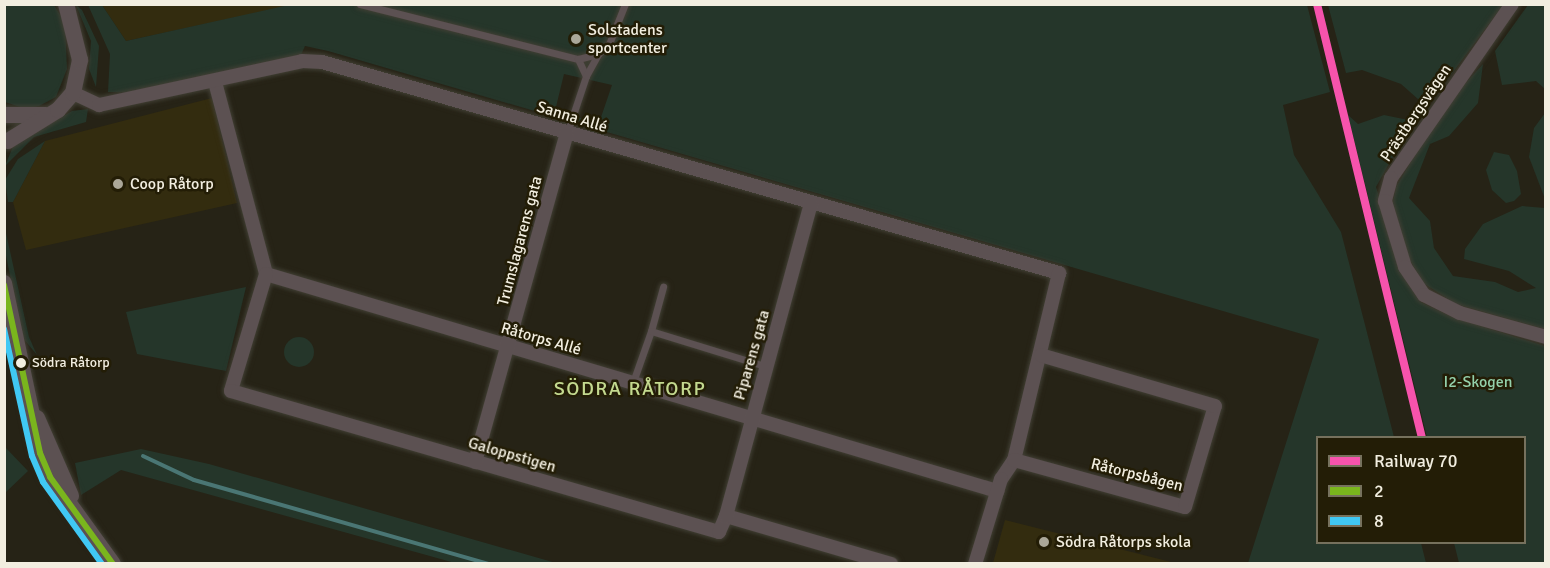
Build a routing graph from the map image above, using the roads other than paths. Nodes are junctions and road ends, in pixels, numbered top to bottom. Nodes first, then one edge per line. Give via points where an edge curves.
1 (66, 4) edge
2 (360, 4) edge
3 (625, 4) edge
4 (1512, 4) edge
5 (598, 54) junction
6 (578, 58) junction
7 (586, 76) junction
8 (215, 82) junction
9 (73, 93) junction
10 (4, 115) edge
11 (46, 115) junction
12 (4, 120) edge
13 (567, 133) junction
14 (6, 146) edge
15 (811, 203) junction
16 (266, 274) junction
17 (4, 283) edge
18 (663, 287) dead end
19 (651, 331) junction
20 (1545, 337) edge
21 (509, 347) junction
22 (1041, 355) junction
23 (765, 366) junction
24 (633, 382) junction
25 (751, 422) junction
26 (1014, 460) junction
27 (475, 462) junction
28 (997, 490) junction
29 (726, 516) junction
30 (112, 564) edge
31 (891, 564) edge
32 (975, 564) edge

1 - 9 street via 80,60
2 - 6 lane
3 - 5 lane via 616,33
4 - 20 street, Prästbergsvägen via 1391,178 1385,201 1405,267 1424,295 1460,312
5 - 6 lane
5 - 7 lane
6 - 7 lane
7 - 13 lane
8 - 9 street, Sanna Allé via 99,105
8 - 13 street, Sanna Allé via 302,61 322,62
8 - 16 street
9 - 11 street
10 - 11 street
11 - 14 street
12 - 14 street
13 - 15 street, Sanna Allé
13 - 21 street, Trumslagarens gata
15 - 22 street, Sanna Allé via 1059,273
15 - 23 street, Piparens gata
16 - 21 street, Råtorps Allé
16 - 27 street, Galoppstigen via 231,391
17 - 30 street via 47,472
18 - 19 lane
19 - 23 lane
19 - 24 lane
21 - 24 street, Råtorps Allé
21 - 27 street, Trumslagarens gata
22 - 26 street
22 - 26 street, Råtorpsbågen via 1215,406 1185,507
23 - 25 street, Piparens gata
24 - 25 street, Råtorps Allé
25 - 28 street, Råtorps Allé
25 - 29 street, Piparens gata
26 - 28 street
27 - 29 street, Galoppstigen via 719,532
28 - 32 street
29 - 31 street

